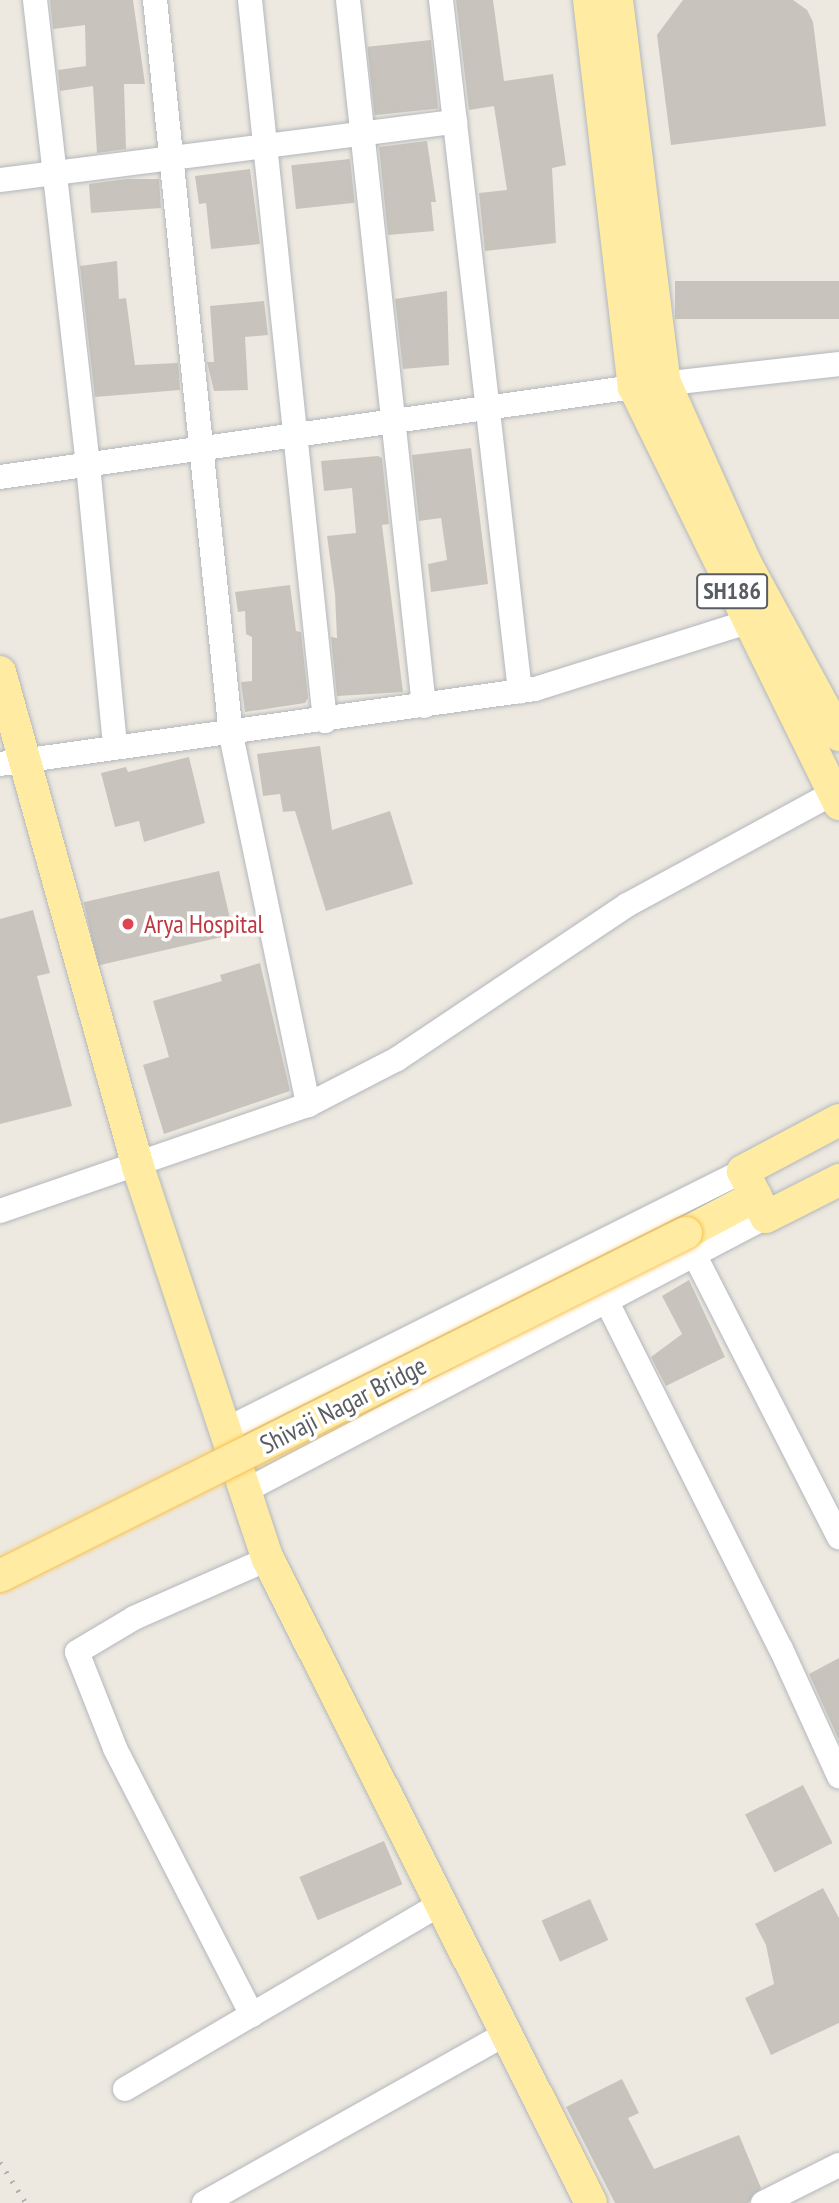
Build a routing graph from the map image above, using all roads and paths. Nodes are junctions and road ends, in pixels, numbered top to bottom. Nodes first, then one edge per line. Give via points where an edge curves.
1 (35, 0) edge
2 (155, 0) edge
3 (250, 0) edge
4 (348, 0) edge
5 (441, 0) edge
6 (589, 0) edge
7 (617, 0) edge
8 (455, 122) junction
9 (363, 134) junction
10 (265, 146) junction
11 (174, 158) junction
12 (55, 173) junction
13 (0, 180) edge
14 (839, 364) edge
15 (665, 383) junction
16 (634, 387) junction
17 (488, 409) junction
18 (393, 422) junction
19 (295, 436) junction
20 (198, 449) junction
21 (88, 465) junction
22 (0, 477) edge
23 (761, 619) junction
24 (0, 672) edge
25 (520, 691) junction
26 (424, 705) junction
27 (325, 720) junction
28 (231, 734) junction
29 (839, 735) edge
30 (114, 746) junction
31 (12, 763) edge
32 (836, 798) edge
33 (308, 1105) junction
34 (839, 1120) edge
35 (138, 1167) junction
36 (839, 1180) edge
37 (755, 1195) junction
38 (0, 1211) edge
39 (690, 1245) junction
40 (608, 1304) junction
41 (223, 1431) junction
42 (243, 1492) junction
43 (839, 1538) edge
44 (268, 1559) junction
45 (0, 1576) edge
46 (839, 1776) edge
47 (439, 1905) junction
48 (251, 2015) junction
49 (505, 2034) junction
50 (125, 2089) dead end
51 (839, 2165) edge
52 (204, 2203) edge
53 (591, 2203) edge
54 (763, 2203) edge

1 - 12 street
2 - 11 street
3 - 10 street
4 - 9 street
5 - 8 street
6 - 16 main road, SH186
7 - 15 main road
8 - 9 street
8 - 17 street
9 - 10 street
9 - 18 street
10 - 11 street
10 - 19 street
11 - 12 street
11 - 20 street
12 - 13 street
12 - 21 street
14 - 15 street
15 - 16 street
15 - 23 main road
16 - 17 street
16 - 23 main road, SH186
17 - 18 street
17 - 25 street
18 - 19 street
18 - 26 street
19 - 20 street
19 - 27 street
20 - 21 street
20 - 28 street
21 - 22 street
21 - 30 street
23 - 25 street
23 - 29 main road
23 - 32 main road, SH186
24 - 31 main road
25 - 26 street
26 - 27 street
27 - 28 street
28 - 30 street
28 - 33 street
30 - 31 street
31 - 35 main road
32 - 33 street via 627,905 397,1059
33 - 35 street
34 - 37 main road
35 - 38 street
35 - 41 main road
36 - 37 main road
37 - 39 main road, Shivaji Nagar Bridge
37 - 41 street
39 - 40 street
39 - 43 street
39 - 45 main road, Shivaji Nagar Bridge, bridge
40 - 42 street
40 - 46 street
41 - 42 main road
42 - 44 main road
44 - 47 main road
44 - 48 street via 134,1618 77,1652 114,1748
47 - 48 street
47 - 49 main road
48 - 50 street
49 - 52 street
49 - 53 main road
51 - 54 street

